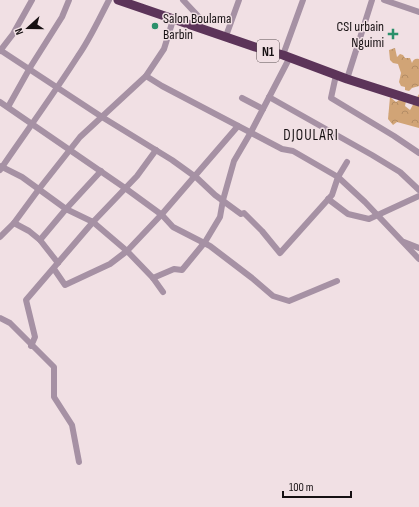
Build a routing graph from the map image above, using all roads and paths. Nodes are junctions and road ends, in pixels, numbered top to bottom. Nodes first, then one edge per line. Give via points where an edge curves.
1 (32, 0) edge
2 (69, 0) edge
3 (109, 0) edge
4 (118, 0) edge
5 (183, 0) edge
6 (239, 0) edge
7 (303, 0) edge
8 (372, 0) edge
9 (384, 0) edge
10 (419, 12) edge
11 (173, 20) junction
12 (199, 28) junction
13 (226, 36) junction
14 (0, 50) edge
15 (287, 56) junction
16 (29, 70) junction
17 (336, 75) junction
18 (146, 76) junction
19 (347, 79) junction
20 (57, 87) junction
21 (269, 97) junction
22 (242, 98) dead end
23 (0, 102) edge
24 (419, 102) edge
25 (8, 107) junction
26 (263, 109) junction
27 (102, 118) junction
28 (33, 125) junction
29 (238, 126) junction
30 (251, 132) junction
31 (156, 150) junction
32 (70, 151) junction
33 (419, 153) edge
34 (347, 162) dead end
35 (1, 168) edge
36 (101, 172) junction
37 (194, 177) junction
38 (338, 178) junction
39 (125, 188) junction
40 (39, 189) junction
41 (419, 190) edge
42 (419, 196) edge
43 (328, 199) junction
44 (223, 200) junction
45 (66, 209) junction
46 (377, 214) junction
47 (162, 215) junction
48 (93, 222) junction
49 (14, 223) junction
50 (0, 237) edge
51 (40, 240) junction
52 (401, 240) junction
53 (204, 244) junction
54 (419, 248) edge
55 (127, 251) junction
56 (419, 259) edge
57 (58, 263) junction
58 (54, 269) junction
59 (154, 278) junction
60 (337, 281) dead end
61 (163, 292) dead end
62 (0, 318) edge
63 (31, 346) junction
64 (79, 462) dead end

1 - 14 street via 13,34
2 - 16 street via 62,17
3 - 20 street via 79,56
4 - 11 highway, N1
5 - 12 street via 199,17
6 - 13 street
7 - 15 street
8 - 19 street
9 - 10 street
11 - 12 highway, N1
11 - 18 street via 164,49
12 - 13 highway, N1
13 - 15 highway, N1
14 - 16 street
15 - 17 highway, N1
15 - 21 street
16 - 20 street
16 - 25 street
17 - 19 highway, N1
17 - 33 street via 331,98
18 - 27 street
18 - 29 street
19 - 24 highway, N1
20 - 27 street
20 - 28 street
21 - 26 street
21 - 41 street via 400,172
22 - 26 street
23 - 25 street
25 - 28 street
26 - 30 street
27 - 31 street
27 - 32 street via 80,137
28 - 32 street
28 - 35 street
29 - 30 street
29 - 37 street
30 - 38 street via 282,149 293,151
30 - 44 street via 234,161
31 - 37 street
31 - 39 street
32 - 36 street
32 - 40 street
34 - 38 street
35 - 40 street via 22,177
36 - 39 street
36 - 45 street
37 - 44 street
37 - 47 street
38 - 43 street
38 - 46 street
39 - 47 street
39 - 48 street
40 - 45 street
40 - 49 street
42 - 46 street
43 - 44 street via 280,253 244,213 241,214
43 - 46 street via 348,214 369,219
44 - 53 street via 220,217
45 - 48 street
45 - 51 street
46 - 52 street
47 - 53 street via 173,227
47 - 55 street
48 - 55 street
48 - 57 street
49 - 50 street
49 - 51 street
51 - 57 street
52 - 54 street
52 - 56 street
53 - 59 street via 182,270 174,269
53 - 60 street via 210,246 273,296 289,301
55 - 58 street via 110,264 65,285
55 - 59 street
57 - 58 street
58 - 63 street via 26,300 35,337
59 - 61 street
62 - 63 street via 10,323
63 - 64 street via 54,367 54,397 72,425

